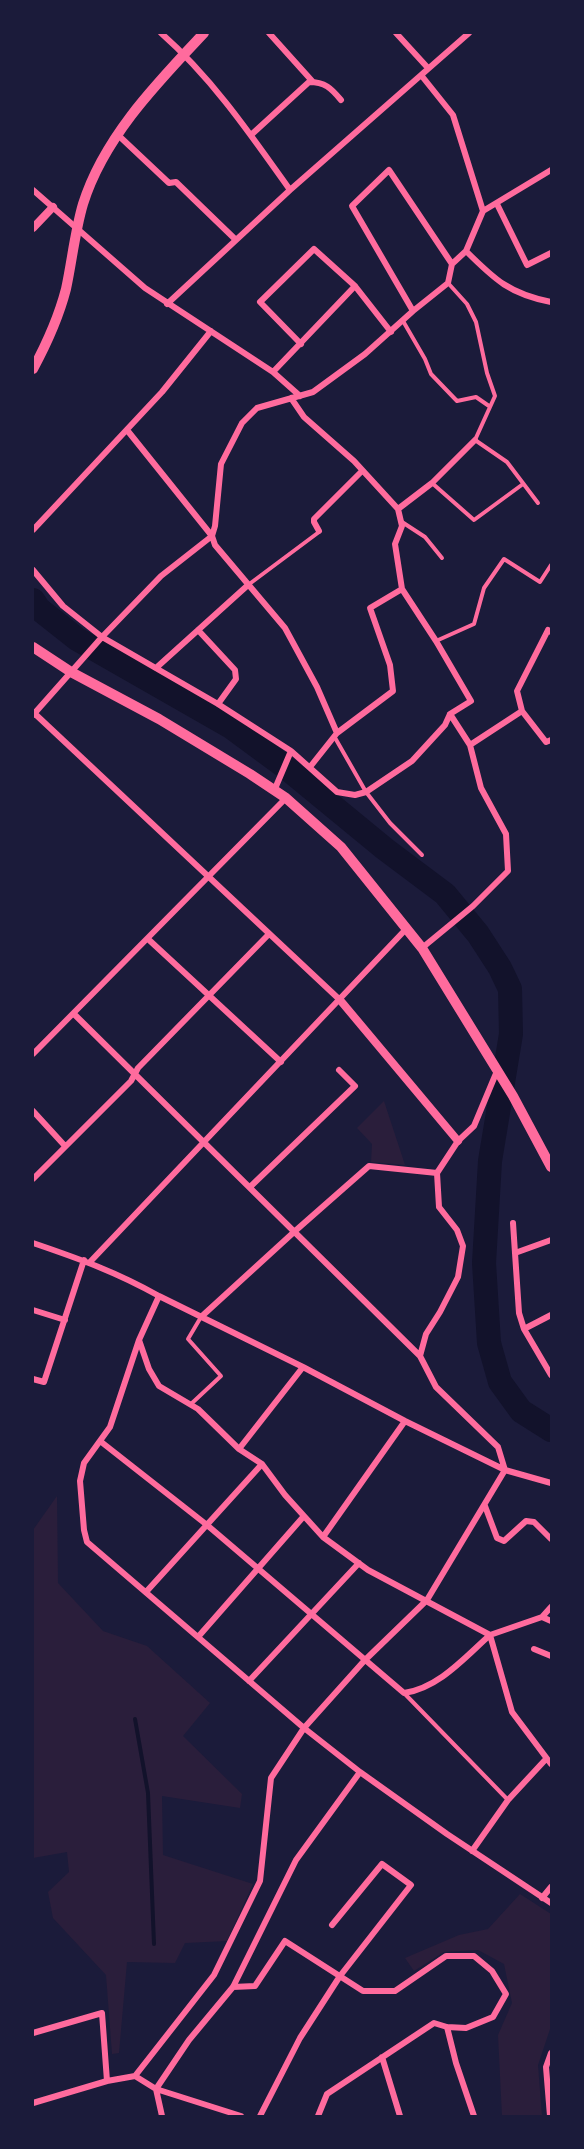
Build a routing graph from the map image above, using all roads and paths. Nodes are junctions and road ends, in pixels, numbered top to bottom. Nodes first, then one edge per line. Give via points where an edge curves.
1 (161, 33) edge
2 (204, 33) edge
3 (269, 33) edge
4 (396, 33) edge
5 (469, 33) edge
6 (184, 54) junction
7 (428, 68) junction
8 (421, 75) junction
9 (313, 82) junction
10 (341, 100) dead end
11 (118, 135) junction
12 (251, 135) junction
13 (551, 170) edge
14 (33, 190) edge
15 (290, 190) junction
16 (497, 204) junction
17 (53, 207) junction
18 (483, 211) junction
19 (33, 228) edge
20 (79, 228) junction
21 (236, 240) junction
22 (466, 251) junction
23 (551, 253) edge
24 (452, 264) junction
25 (448, 284) junction
26 (355, 286) junction
27 (551, 302) edge
28 (167, 304) junction
29 (413, 311) junction
30 (403, 321) junction
31 (211, 331) junction
32 (391, 332) junction
33 (301, 344) junction
34 (33, 369) edge
35 (273, 372) junction
36 (300, 396) junction
37 (291, 398) junction
38 (489, 406) junction
39 (127, 430) junction
40 (475, 440) junction
41 (362, 471) junction
42 (432, 483) junction
43 (523, 484) junction
44 (538, 503) dead end
45 (398, 509) junction
46 (402, 522) junction
47 (33, 530) edge
48 (319, 531) joint
49 (212, 536) junction
50 (442, 558) dead end
51 (551, 564) edge
52 (33, 570) edge
53 (248, 585) junction
54 (402, 589) junction
55 (198, 630) junction
56 (551, 632) edge
57 (101, 638) junction
58 (436, 641) junction
59 (33, 646) edge
60 (156, 668) junction
61 (71, 672) junction
62 (218, 704) junction
63 (522, 711) junction
64 (34, 713) edge
65 (450, 714) junction
66 (336, 734) junction
67 (551, 740) edge
68 (470, 745) junction
69 (291, 751) junction
70 (310, 767) junction
71 (274, 790) junction
72 (366, 792) junction
73 (286, 798) junction
74 (422, 855) dead end
75 (209, 877) junction
76 (407, 928) junction
77 (269, 934) junction
78 (148, 939) junction
79 (422, 948) junction
80 (209, 995) junction
81 (340, 1000) junction
82 (74, 1014) junction
83 (33, 1054) edge
84 (281, 1062) junction
85 (339, 1070) dead end
86 (498, 1072) junction
87 (135, 1075) junction
88 (33, 1112) edge
89 (458, 1141) junction
90 (204, 1144) junction
91 (65, 1146) junction
92 (551, 1167) edge
93 (437, 1173) junction
94 (33, 1179) edge
95 (250, 1187) junction
96 (513, 1223) dead end
97 (294, 1232) junction
98 (551, 1240) edge
99 (33, 1243) edge
100 (515, 1253) junction
101 (87, 1261) junction
102 (159, 1296) junction
103 (33, 1310) edge
104 (551, 1315) edge
105 (201, 1317) junction
106 (64, 1320) junction
107 (524, 1329) junction
108 (139, 1340) junction
109 (420, 1356) junction
110 (303, 1367) junction
111 (551, 1375) edge
112 (33, 1379) edge
113 (191, 1404) junction
114 (405, 1421) junction
115 (100, 1441) junction
116 (239, 1449) junction
117 (262, 1464) junction
118 (506, 1470) junction
119 (551, 1482) edge
120 (485, 1506) junction
121 (304, 1516) junction
122 (207, 1525) junction
123 (323, 1537) junction
124 (551, 1539) edge
125 (358, 1563) junction
126 (258, 1569) junction
127 (146, 1592) junction
128 (427, 1600) junction
129 (551, 1607) edge
130 (311, 1615) junction
131 (542, 1617) junction
132 (551, 1621) edge
133 (490, 1635) junction
134 (198, 1637) junction
135 (534, 1649) dead end
136 (551, 1656) edge
137 (364, 1661) junction
138 (249, 1681) junction
139 (404, 1693) junction
140 (304, 1728) junction
141 (549, 1761) edge
142 (360, 1772) junction
143 (508, 1800) junction
144 (472, 1851) junction
145 (551, 1887) edge
146 (542, 1898) junction
147 (551, 1904) edge
148 (332, 1925) dead end
149 (340, 1976) junction
150 (233, 1987) junction
151 (447, 2027) junction
152 (33, 2033) edge
153 (551, 2053) edge
154 (382, 2057) junction
155 (135, 2076) junction
156 (107, 2081) junction
157 (156, 2089) junction
158 (33, 2103) edge
159 (162, 2116) edge
160 (241, 2116) edge
161 (260, 2116) edge
162 (318, 2116) edge
163 (400, 2116) edge
164 (474, 2116) edge
165 (550, 2116) edge

1 - 6 street
2 - 6 main road
3 - 9 street
4 - 7 street
5 - 7 street
6 - 11 main road
6 - 12 street
7 - 8 street
8 - 15 street
8 - 18 street via 453,115
9 - 10 street via 330,86
9 - 12 street
11 - 20 main road via 83,204
11 - 21 street via 169,183 176,182
12 - 15 street
13 - 16 street
14 - 17 street
15 - 21 street
16 - 18 street
16 - 23 street via 527,265
17 - 19 street
17 - 20 street
18 - 22 street
20 - 28 street
20 - 34 main road via 65,292
21 - 28 street
22 - 24 street
22 - 27 street via 510,289
24 - 25 street
24 - 29 street via 388,170 352,206
25 - 29 street
25 - 38 lane via 467,304 476,322 495,396
26 - 32 street
26 - 33 street
26 - 33 street via 314,249 260,302
28 - 31 street
29 - 30 street
30 - 32 street
30 - 38 lane via 431,374 457,401 476,397
31 - 35 street
31 - 39 street
32 - 36 street via 313,392
33 - 35 street
35 - 36 street
36 - 37 street
37 - 41 street via 304,417
37 - 49 street via 257,408 242,423 221,464
38 - 40 lane
39 - 47 street
39 - 49 street
40 - 42 street
40 - 43 lane via 507,462
41 - 45 street
41 - 48 street via 314,519
42 - 43 lane via 474,520
42 - 45 street
43 - 44 lane
45 - 46 street
46 - 50 lane via 425,537
46 - 54 street via 395,544
48 - 53 lane
49 - 53 street
49 - 57 street via 161,576
51 - 58 lane via 540,582 504,559 484,588 474,624
52 - 57 street via 63,606
53 - 55 street
53 - 66 street via 285,628 317,687
54 - 58 street
54 - 66 street via 370,608 390,665 393,691
55 - 60 street
55 - 62 street via 235,670 236,679
56 - 63 street via 548,630 517,691
57 - 60 street
57 - 61 street
58 - 65 street via 471,701
59 - 61 main road
60 - 62 street
61 - 64 street
61 - 71 main road via 203,743
62 - 69 street
63 - 67 street via 546,742
63 - 68 street
64 - 75 street
65 - 68 street
65 - 72 street via 412,761
66 - 70 street
66 - 72 lane
68 - 79 street via 481,788 506,834 508,871
69 - 70 street
69 - 71 street
70 - 72 street via 337,792
71 - 73 main road
72 - 74 lane
73 - 75 street
73 - 76 main road via 341,848
75 - 77 street
75 - 78 street
76 - 79 main road
76 - 81 street
77 - 80 street
77 - 81 street
78 - 80 street
78 - 82 street
79 - 86 main road
80 - 84 street
80 - 87 street
81 - 84 street
81 - 89 street
82 - 83 street
82 - 87 street
84 - 90 street
85 - 95 street via 355,1086
86 - 89 street via 474,1126
86 - 92 main road
87 - 90 street
87 - 91 street
88 - 91 street
89 - 93 street
90 - 95 street
90 - 101 street
91 - 94 street
93 - 97 street via 369,1166
93 - 109 street via 439,1207 457,1230 463,1246 458,1277 426,1334
95 - 97 street
96 - 100 street
97 - 105 street
97 - 109 street
98 - 100 street
99 - 101 street
100 - 107 street via 519,1313
101 - 102 street
101 - 106 street
102 - 105 street
102 - 108 street
103 - 106 street
104 - 107 street
105 - 110 street
105 - 113 lane via 188,1339 221,1376
106 - 112 street via 44,1382
107 - 111 street
108 - 113 street via 148,1369 159,1386
108 - 115 street via 110,1427
109 - 118 street via 436,1387 498,1448
110 - 114 street
110 - 116 street
113 - 116 street
114 - 118 street
114 - 123 street
115 - 122 street
115 - 127 street via 84,1463 80,1481 87,1542
116 - 117 street
117 - 121 street
117 - 122 street
118 - 119 street
118 - 120 street
120 - 124 street via 497,1538 504,1540 526,1521 534,1522
120 - 128 street
121 - 123 street
121 - 126 street
122 - 126 street
122 - 127 street
123 - 125 street
125 - 128 street
125 - 130 street
126 - 130 street
126 - 134 street
127 - 134 street
128 - 133 street
128 - 137 street
129 - 131 street
130 - 137 street
130 - 138 street
131 - 132 street
131 - 133 street
133 - 139 street via 436,1682
133 - 141 street via 512,1712
134 - 138 street
135 - 136 street
137 - 139 street
137 - 140 street
138 - 140 street
139 - 143 lane
140 - 142 street
140 - 155 street via 271,1778 260,1881 214,1975
141 - 143 street
142 - 144 street
142 - 150 street via 296,1860
143 - 144 street
144 - 146 street
145 - 146 street
146 - 147 street
148 - 149 street via 382,1864 411,1885
149 - 150 street via 285,1941 255,1986
149 - 151 street via 363,1991 395,1991 446,1956 474,1956 492,1971 506,1994 493,2017 466,2028
149 - 161 street via 300,2038
150 - 157 street via 189,2040
151 - 154 street via 434,2023
151 - 164 street
152 - 156 street via 102,2013
153 - 165 street via 546,2067
154 - 162 street via 327,2094
154 - 163 street
155 - 156 street
155 - 157 street
156 - 158 street
157 - 159 street
157 - 160 street

